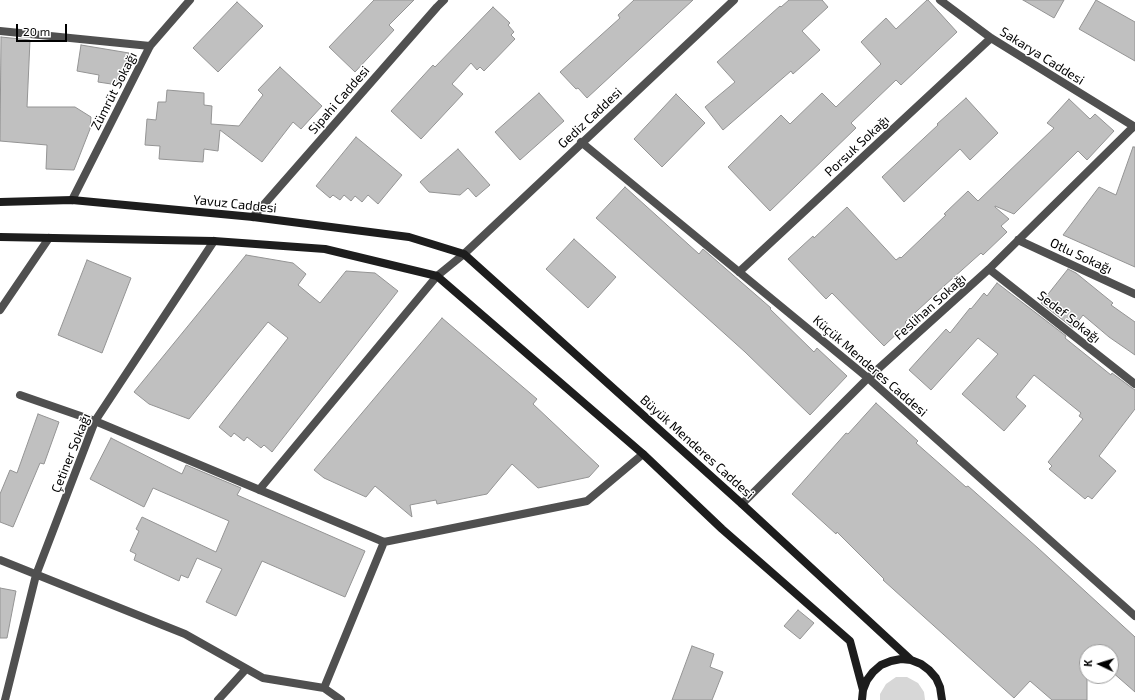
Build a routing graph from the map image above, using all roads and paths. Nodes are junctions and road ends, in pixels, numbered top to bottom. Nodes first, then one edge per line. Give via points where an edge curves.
1 (190, 0) edge
2 (444, 0) edge
3 (734, 0) edge
4 (940, 0) edge
5 (0, 31) edge
6 (991, 38) junction
7 (150, 46) junction
8 (1134, 127) edge
9 (582, 142) junction
10 (72, 200) junction
11 (0, 202) edge
12 (253, 217) junction
13 (0, 237) edge
14 (49, 238) junction
15 (1018, 240) junction
16 (214, 241) junction
17 (464, 254) junction
18 (989, 269) junction
19 (739, 272) junction
20 (436, 276) junction
21 (1135, 294) edge
22 (0, 310) edge
23 (868, 378) junction
24 (1135, 384) edge
25 (20, 395) dead end
26 (95, 421) junction
27 (643, 454) junction
28 (259, 490) junction
29 (742, 504) junction
30 (384, 542) junction
31 (0, 560) edge
32 (36, 575) junction
33 (1135, 616) edge
34 (911, 660) junction
35 (246, 669) junction
36 (324, 688) junction
37 (863, 690) junction
38 (943, 699) edge
39 (5, 700) edge
40 (218, 700) edge
41 (341, 700) edge
42 (862, 700) edge

1 - 7 street, Zümrüt Sokağı
2 - 12 street, Sipahi Caddesi
3 - 9 street, Gediz Caddesi
4 - 6 street, Sakarya Caddesi
5 - 7 street
6 - 8 street, Sakarya Caddesi
6 - 19 street, Porsuk Sokağı
7 - 10 street, Zümrüt Sokağı
8 - 15 street, Feslihan Sokağı
9 - 17 street, Gediz Caddesi
9 - 19 street, Küçük Menderes Caddesi
10 - 11 street, Yavuz Caddesi
10 - 12 street, Yavuz Caddesi
12 - 17 street, Yavuz Caddesi via 409,237
13 - 14 street
14 - 16 street
14 - 22 street
15 - 18 street, Feslihan Sokağı
15 - 21 street, Otlu Sokağı
16 - 20 street via 325,249
16 - 26 street, Çetiner Sokağı
17 - 20 street, Gediz Caddesi
17 - 29 street, Büyük Menderes Caddesi
18 - 23 street, Feslihan Sokağı
18 - 24 street, Sedef Sokağı
19 - 23 street, Küçük Menderes Caddesi
20 - 27 street
20 - 28 street, Gediz Caddesi
23 - 29 street, Feslihan Sokağı
23 - 33 street, Küçük Menderes Caddesi
25 - 26 street
26 - 28 street
26 - 32 street, Çetiner Sokağı
27 - 30 street via 587,501
27 - 37 street via 722,529 850,641
28 - 30 street
29 - 34 street, Büyük Menderes Caddesi
30 - 36 street
31 - 32 street
32 - 35 street via 185,634
32 - 39 street, Çetiner Sokağı
34 - 37 street via 901,659 881,665 867,680
34 - 38 street via 930,670 936,678
35 - 36 street via 263,678
35 - 40 street
36 - 41 street
37 - 42 street

